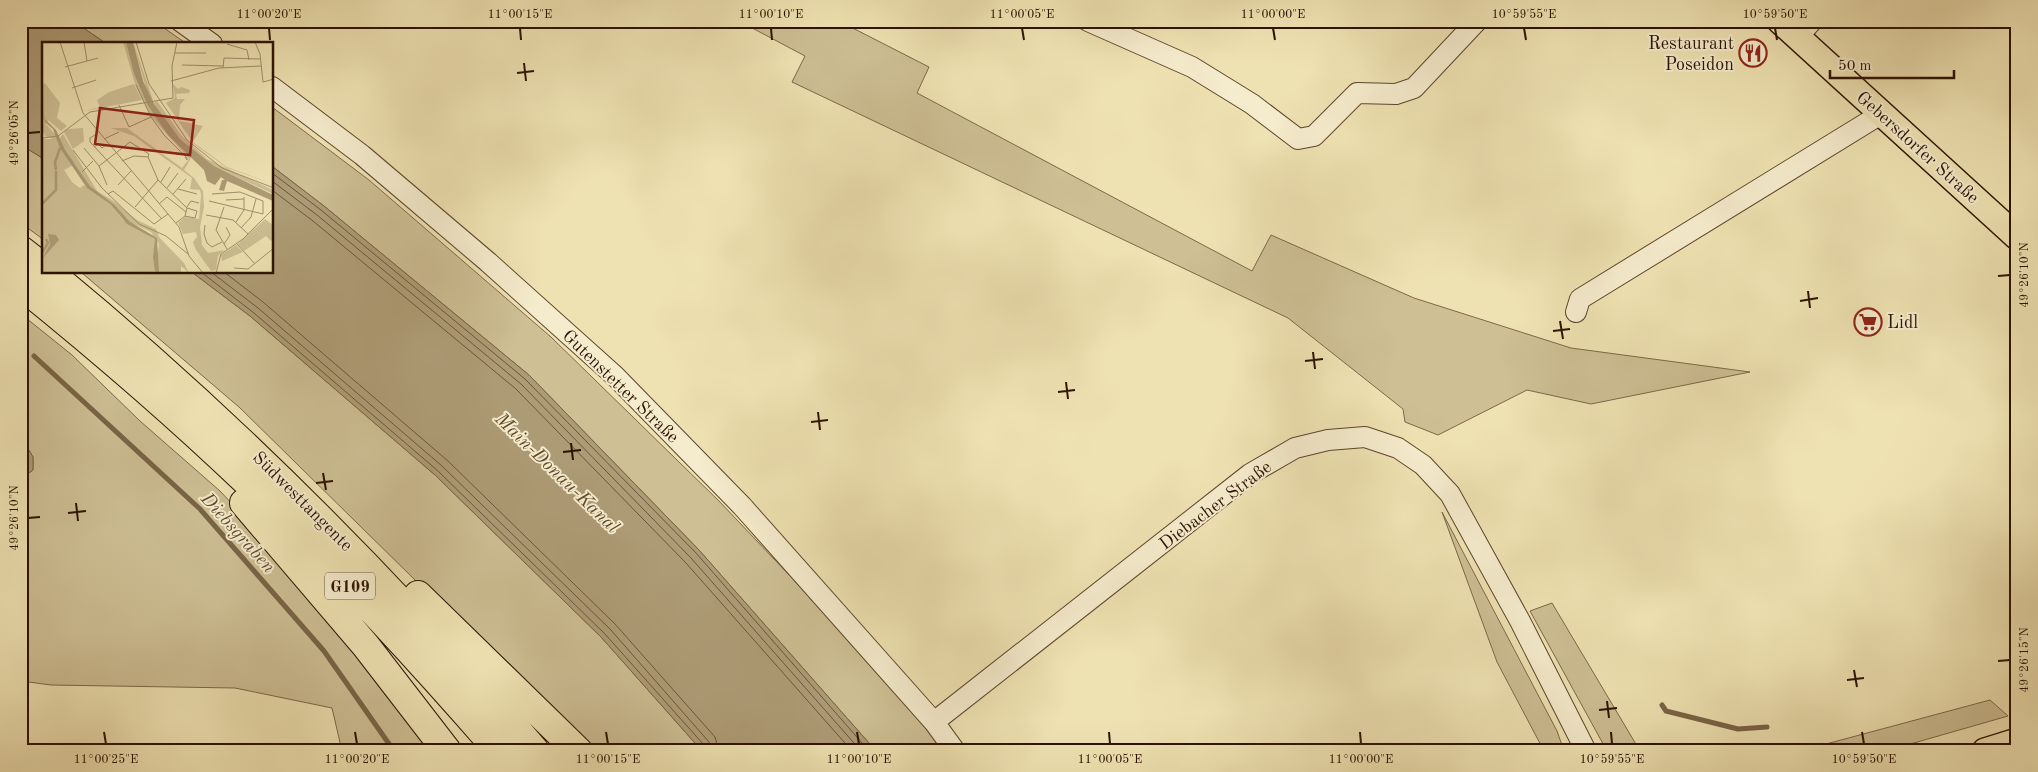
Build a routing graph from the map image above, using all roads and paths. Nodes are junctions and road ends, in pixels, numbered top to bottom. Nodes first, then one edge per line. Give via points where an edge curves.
1 (180, 21) edge
2 (1088, 21) edge
3 (1477, 21) edge
4 (1797, 27) edge
5 (209, 42) edge
6 (274, 89) edge
7 (1880, 114) junction
8 (2014, 230) edge
9 (21, 250) edge
10 (42, 266) edge
11 (51, 274) edge
12 (21, 285) edge
13 (1576, 312) dead end
14 (192, 431) junction
15 (361, 559) junction
16 (934, 722) junction
17 (2017, 741) edge
18 (447, 751) edge
19 (499, 751) edge
20 (535, 751) edge
21 (578, 751) edge
22 (956, 751) edge
23 (1586, 751) edge
24 (1985, 751) edge

1 - 5 street
2 - 3 street via 1192,67 1252,104 1298,139 1314,136 1357,93 1396,94 1414,88
4 - 7 main road, Gebersdorfer Straße
6 - 16 street, Gutenstetter Straße via 362,156 488,262 615,376 742,506
7 - 8 main road, Gebersdorfer Straße
7 - 13 street via 1580,300
9 - 10 highway
11 - 15 highway, Südwesttangente / G109 via 199,400
12 - 14 highway, Südwesttangente / G109
14 - 18 highway via 248,509 366,646
14 - 19 highway, Südwesttangente / G109 via 342,578
15 - 20 highway, Südwesttangente / G109
15 - 21 highway via 401,578
16 - 22 street, Gutenstetter Straße
16 - 23 street, Diebacher Straße via 1250,474 1295,448 1328,440 1365,437 1398,448 1424,465 1450,494
17 - 24 main road

